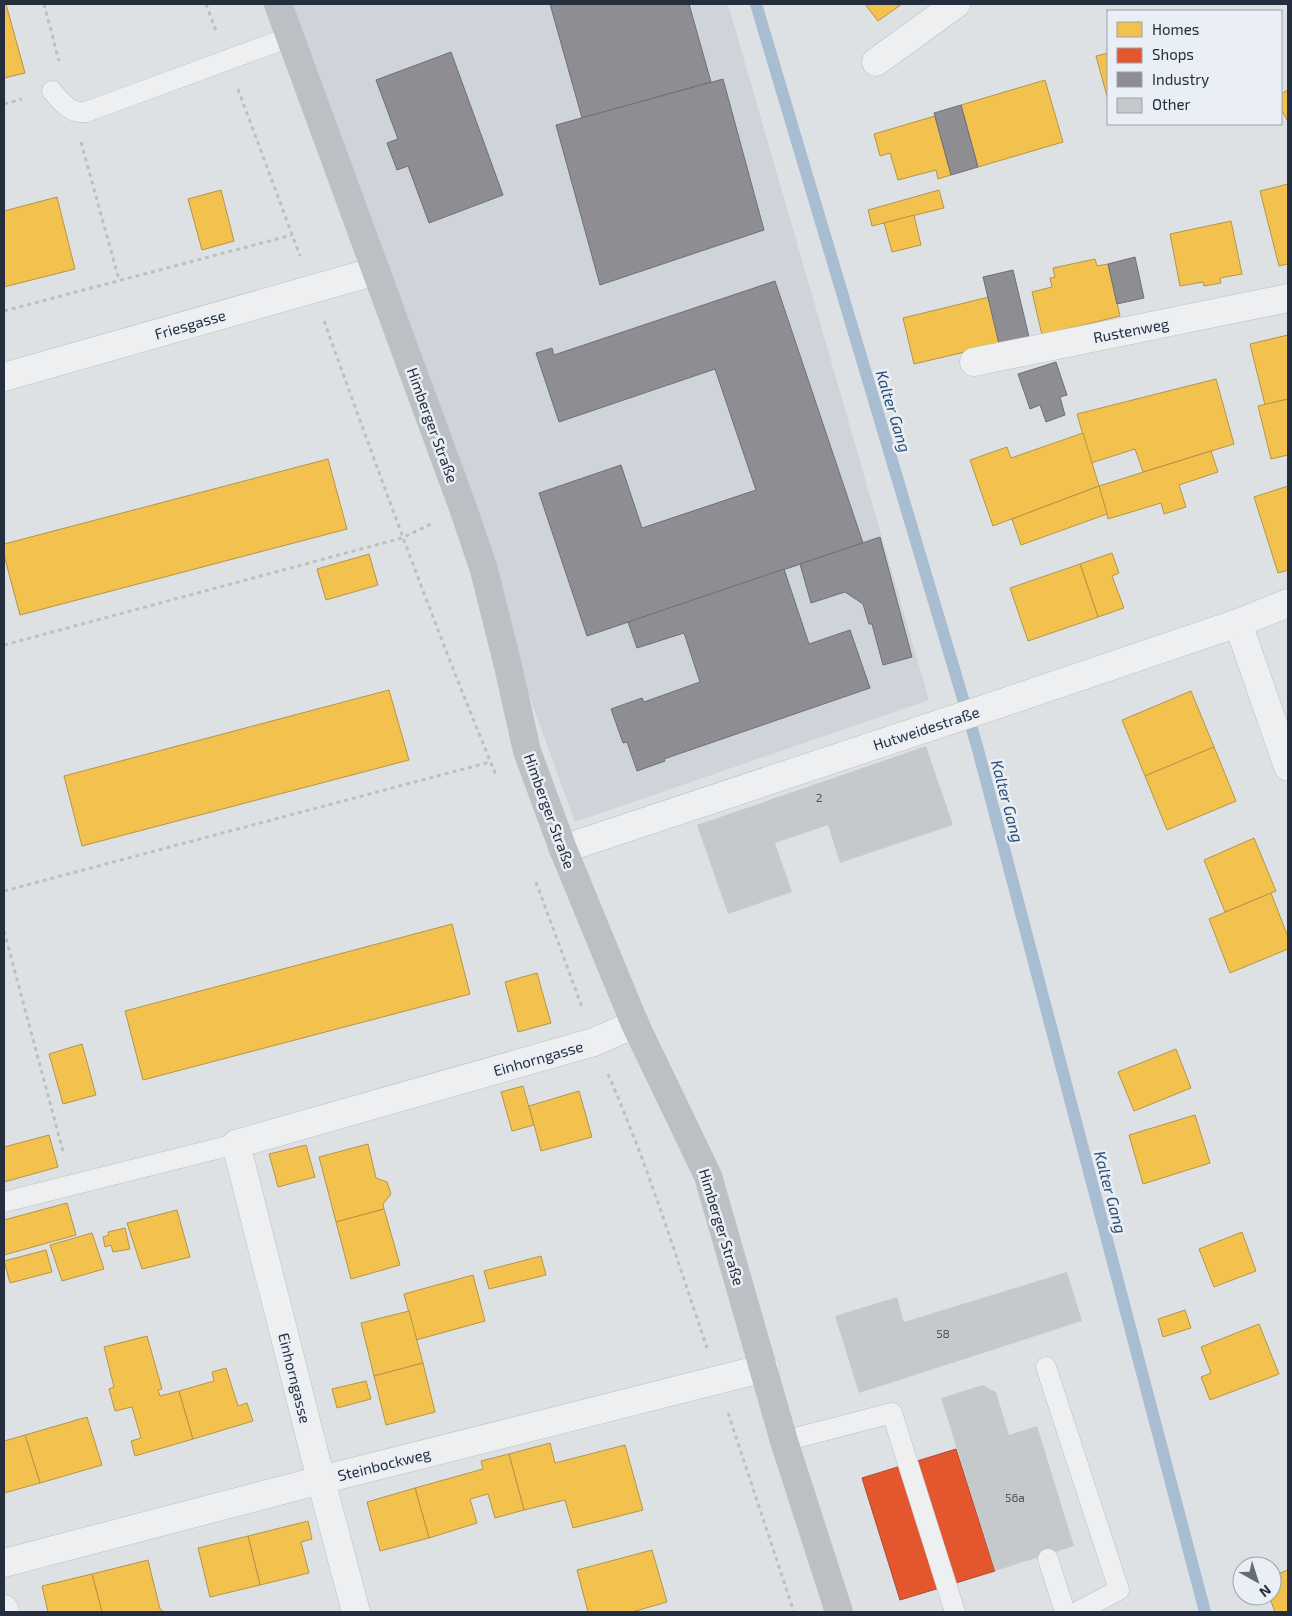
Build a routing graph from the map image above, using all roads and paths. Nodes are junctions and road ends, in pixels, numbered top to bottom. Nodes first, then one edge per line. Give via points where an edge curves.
1 (206, 4) edge
2 (278, 4) edge
3 (956, 4) edge
4 (290, 37) junction
5 (227, 60) junction
6 (876, 62) dead end
7 (52, 91) dead end
8 (292, 235) junction
9 (376, 271) junction
10 (312, 289) junction
11 (1288, 298) edge
12 (4, 311) edge
13 (974, 362) dead end
14 (4, 377) edge
15 (464, 508) junction
16 (402, 538) junction
17 (1288, 603) edge
18 (1238, 623) junction
19 (4, 645) edge
20 (490, 762) junction
21 (1288, 767) edge
22 (498, 780) dead end
23 (563, 848) junction
24 (533, 873) dead end
25 (4, 891) edge
26 (4, 931) edge
27 (635, 1024) junction
28 (594, 1042) junction
29 (236, 1144) junction
30 (72, 1184) junction
31 (4, 1202) edge
32 (1046, 1367) dead end
33 (765, 1368) junction
34 (717, 1379) junction
35 (784, 1441) junction
36 (321, 1480) junction
37 (1048, 1559) dead end
38 (4, 1563) edge
39 (356, 1612) edge
40 (794, 1612) edge
41 (839, 1612) edge
42 (954, 1612) edge
43 (1065, 1612) edge
44 (1077, 1612) edge

1 - 5 path
2 - 4 main road, Himberger Straße
3 - 6 street
4 - 5 lane
4 - 9 main road, Himberger Straße
5 - 7 lane via 86,112 73,111
5 - 8 path
8 - 10 path
8 - 12 path
9 - 10 street, Friesgasse
9 - 15 main road, Himberger Straße
10 - 14 street, Friesgasse
10 - 16 path
11 - 13 street, Rustenweg
15 - 16 path
15 - 23 main road, Himberger Straße via 487,579 527,751
16 - 19 path
16 - 20 path
17 - 18 street, Hutweidestraße
18 - 21 street
18 - 23 street, Hutweidestraße
20 - 22 path
20 - 25 path
23 - 27 main road, Himberger Straße
24 - 28 path
26 - 30 path
27 - 28 street, Einhorngasse
27 - 33 main road, Himberger Straße via 708,1176
28 - 29 street, Einhorngasse
28 - 34 path via 624,1110
29 - 30 lane, Einhorngasse
29 - 36 street, Einhorngasse
30 - 31 lane, Einhorngasse
32 - 44 lane via 1119,1590
33 - 34 street, Steinbockweg
33 - 35 main road, Himberger Straße
34 - 36 street, Steinbockweg
34 - 40 path
35 - 41 main road, Himberger Straße
35 - 42 lane via 892,1413
36 - 38 street, Steinbockweg
36 - 39 street, Einhorngasse
37 - 43 lane

